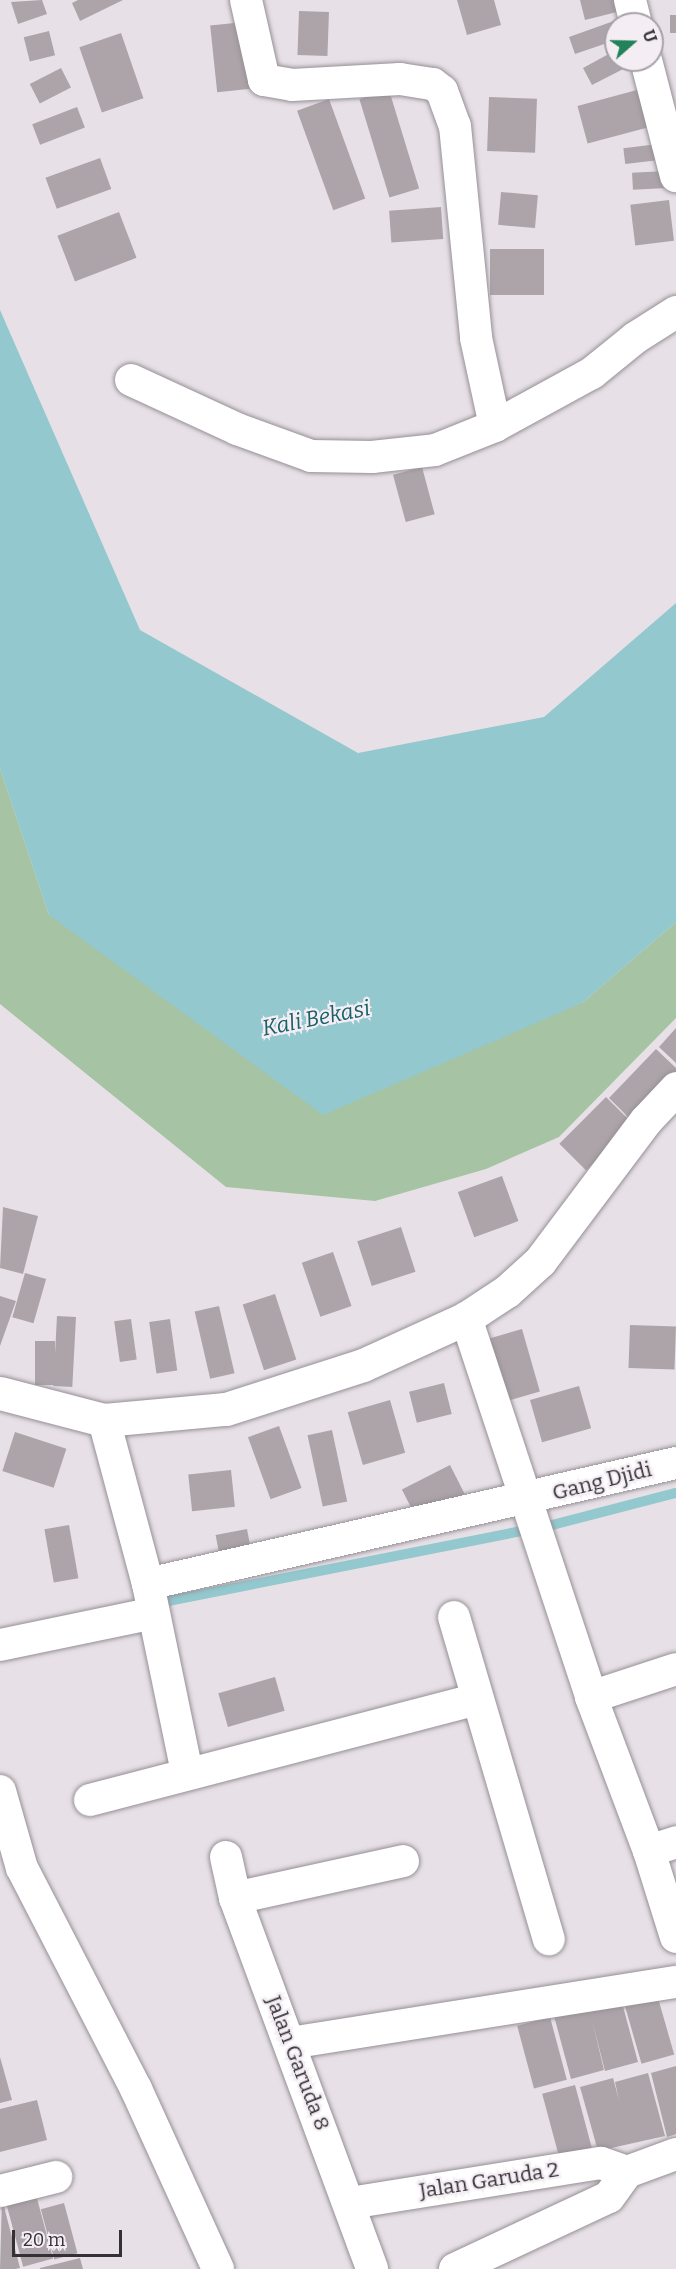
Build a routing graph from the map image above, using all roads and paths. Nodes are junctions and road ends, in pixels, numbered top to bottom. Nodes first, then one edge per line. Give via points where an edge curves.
1 (246, 0) edge
2 (649, 72) edge
3 (676, 176) edge
4 (676, 312) edge
5 (131, 380) dead end
6 (495, 426) junction
7 (676, 1088) edge
8 (466, 1318) junction
9 (0, 1393) edge
10 (104, 1420) junction
11 (676, 1463) edge
12 (529, 1499) junction
13 (151, 1599) junction
14 (454, 1617) dead end
15 (0, 1645) edge
16 (676, 1669) edge
17 (591, 1697) junction
18 (477, 1700) junction
19 (187, 1773) junction
20 (0, 1791) edge
21 (90, 1800) dead end
22 (663, 1847) edge
23 (226, 1857) dead end
24 (403, 1861) dead end
25 (11, 1872) edge
26 (235, 1898) junction
27 (676, 1937) edge
28 (549, 1939) dead end
29 (676, 1982) edge
30 (290, 2043) junction
31 (676, 2154) edge
32 (627, 2172) junction
33 (56, 2177) dead end
34 (0, 2191) edge
35 (350, 2203) junction
36 (218, 2269) edge
37 (372, 2269) edge
38 (455, 2269) edge

1 - 6 street via 264,80 292,85 400,78 432,84 442,91 455,126 477,338
2 - 3 street
4 - 6 street via 635,338 592,373
5 - 6 street via 237,429 311,456 372,457 435,450
7 - 8 street via 646,1120 540,1261 507,1291
8 - 10 street via 363,1365 226,1409
8 - 12 street
9 - 10 street
10 - 13 street
11 - 12 street, Gang Djidi
12 - 13 street, Gang Djidi
12 - 17 street
13 - 15 street, Gang Djidi
13 - 19 street
14 - 18 street
16 - 17 street
17 - 22 street
18 - 19 street
18 - 28 street
19 - 21 street
20 - 25 street
22 - 27 street
23 - 26 street, Jalan Garuda 8
24 - 26 street
25 - 36 street via 131,2078
26 - 30 street, Jalan Garuda 8
29 - 30 street
30 - 35 street, Jalan Garuda 8
31 - 32 street
32 - 35 street, Jalan Garuda 2 via 601,2163
32 - 38 street via 609,2197
33 - 34 street
35 - 37 street, Jalan Garuda 8

